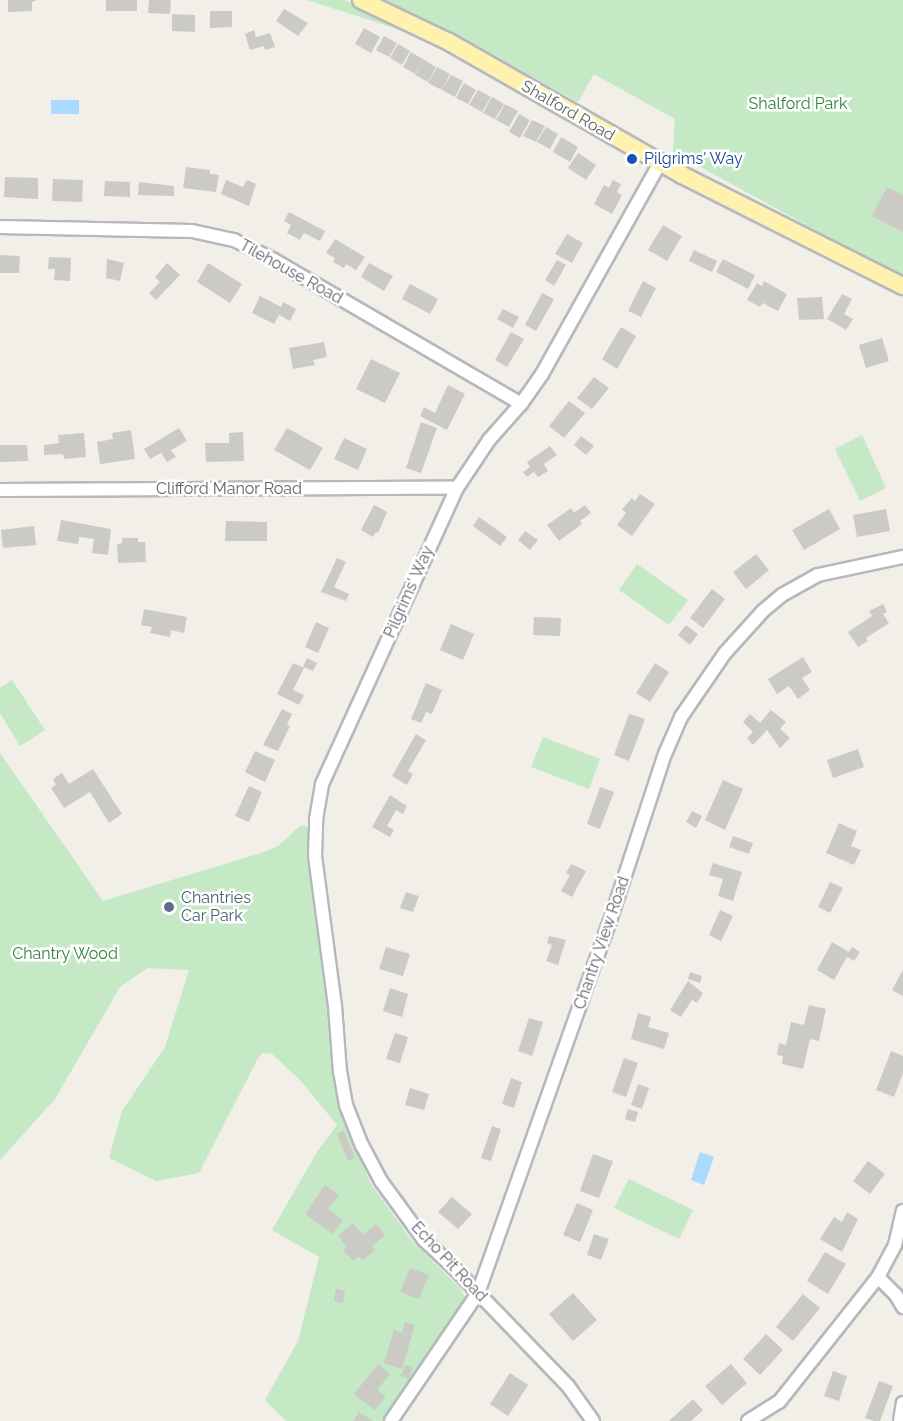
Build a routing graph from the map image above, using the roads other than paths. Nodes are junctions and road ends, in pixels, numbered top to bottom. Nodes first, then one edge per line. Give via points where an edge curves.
1 (361, 0) edge
2 (660, 163) junction
3 (0, 227) edge
4 (903, 286) edge
5 (521, 404) junction
6 (457, 488) junction
7 (0, 490) edge
8 (903, 557) edge
9 (316, 824) joint
10 (903, 1211) edge
11 (878, 1277) junction
12 (478, 1293) junction
13 (903, 1307) edge
14 (903, 1403) edge
15 (391, 1421) edge
16 (593, 1421) edge
17 (748, 1421) edge
18 (900, 1421) edge

1 - 2 main road, Shalford Road via 449,42
2 - 4 main road, Shalford Road
2 - 5 street, Pilgrims' Way via 563,339
3 - 5 street, Tilehouse Road via 192,231 234,240
5 - 6 street, Pilgrims' Way via 489,440
6 - 7 street, Clifford Manor Road
6 - 9 street, Pilgrims' Way via 322,784
8 - 12 street, Chantry View Road via 818,575 782,595 725,653 681,717
9 - 12 street, Echo Pit Road via 318,883 346,1105 362,1146 387,1190 424,1240
10 - 11 street via 895,1245
11 - 13 street
11 - 17 street via 779,1402
12 - 15 street, Chantry View Road
12 - 16 street, Echo Pit Road via 568,1386
14 - 18 street

